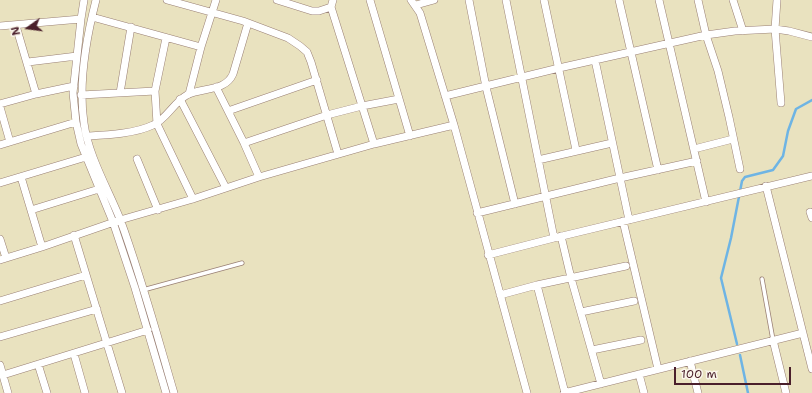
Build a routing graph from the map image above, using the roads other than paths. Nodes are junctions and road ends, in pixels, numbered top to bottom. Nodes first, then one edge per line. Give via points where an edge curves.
1 (84, 0) edge
2 (96, 0) edge
3 (167, 0) edge
4 (216, 0) edge
5 (277, 0) edge
6 (370, 0) edge
7 (431, 0) edge
8 (469, 0) edge
9 (506, 0) edge
10 (544, 0) edge
11 (619, 0) edge
12 (659, 0) edge
13 (698, 0) edge
14 (733, 0) edge
15 (777, 0) edge
16 (413, 3) edge
17 (332, 4) edge
18 (212, 13) junction
19 (92, 17) junction
20 (81, 19) junction
21 (248, 23) junction
22 (0, 26) edge
23 (16, 26) junction
24 (131, 28) junction
25 (775, 29) junction
26 (743, 31) junction
27 (706, 35) junction
28 (812, 37) edge
29 (166, 38) junction
30 (669, 43) junction
31 (201, 47) junction
32 (630, 52) junction
33 (77, 56) junction
34 (595, 60) junction
35 (28, 62) junction
36 (559, 68) junction
37 (521, 78) junction
38 (317, 80) junction
39 (74, 86) junction
40 (216, 87) junction
41 (486, 87) junction
42 (155, 91) junction
43 (120, 93) junction
44 (36, 94) junction
45 (190, 94) junction
46 (81, 95) junction
47 (445, 96) junction
48 (180, 99) junction
49 (399, 99) junction
50 (781, 103) dead end
51 (0, 104) edge
52 (362, 106) junction
53 (0, 107) edge
54 (228, 111) junction
55 (327, 115) junction
56 (76, 122) junction
57 (157, 124) junction
58 (454, 125) junction
59 (86, 136) junction
60 (410, 136) junction
61 (733, 139) junction
62 (10, 142) junction
63 (244, 143) junction
64 (612, 143) junction
65 (374, 144) junction
66 (0, 145) edge
67 (694, 148) junction
68 (576, 150) junction
69 (338, 154) junction
70 (86, 157) junction
71 (136, 159) dead end
72 (538, 160) junction
73 (697, 161) junction
74 (740, 169) dead end
75 (658, 170) junction
76 (812, 176) edge
77 (21, 177) junction
78 (259, 177) junction
79 (620, 178) junction
80 (0, 183) edge
81 (766, 186) junction
82 (226, 188) junction
83 (99, 189) junction
84 (546, 196) junction
85 (193, 200) junction
86 (706, 202) junction
87 (515, 204) junction
88 (31, 210) junction
89 (158, 210) junction
90 (477, 213) junction
91 (116, 221) junction
92 (626, 221) junction
93 (74, 235) junction
94 (558, 237) junction
95 (0, 239) edge
96 (42, 247) junction
97 (488, 255) junction
98 (3, 259) edge
99 (242, 262) dead end
100 (626, 266) dead end
101 (86, 275) junction
102 (571, 278) junction
103 (762, 279) dead end
104 (538, 285) junction
105 (143, 290) junction
106 (500, 295) junction
107 (0, 301) edge
108 (634, 302) dead end
109 (97, 309) junction
110 (582, 312) junction
111 (148, 330) junction
112 (803, 333) junction
113 (0, 337) edge
114 (640, 340) dead end
115 (773, 340) junction
116 (108, 343) junction
117 (592, 350) junction
118 (74, 354) junction
119 (690, 361) junction
120 (38, 364) junction
121 (0, 365) edge
122 (658, 369) junction
123 (812, 369) edge
124 (639, 374) junction
125 (3, 375) junction
126 (597, 387) edge
127 (8, 393) edge
128 (47, 393) edge
129 (85, 393) edge
130 (122, 393) edge
131 (166, 393) edge
132 (174, 393) edge
133 (526, 393) edge
134 (568, 393) edge
135 (644, 393) edge
136 (698, 393) edge
137 (786, 393) edge

1 - 20 street
2 - 19 street
3 - 18 street
4 - 18 street
5 - 17 street via 312,11 319,11
6 - 49 street
7 - 16 street
8 - 41 street
9 - 37 street
10 - 36 street
11 - 32 street
12 - 30 street
13 - 27 street
14 - 26 street
15 - 25 street
16 - 47 street via 420,13
17 - 52 street
18 - 21 street
18 - 31 street
19 - 24 street
19 - 46 street
20 - 23 street
20 - 33 street
21 - 38 street via 288,38 300,46 307,52
21 - 40 street via 230,81
22 - 23 street
23 - 35 street
24 - 29 street
24 - 43 street
25 - 26 street
25 - 28 street
25 - 50 street
26 - 27 street
27 - 30 street
27 - 61 street via 718,71
29 - 31 street
29 - 42 street
30 - 32 street
30 - 67 street
31 - 45 street
32 - 34 street
32 - 75 street
33 - 35 street
33 - 39 street
34 - 36 street
34 - 64 street
35 - 44 street
36 - 37 street
36 - 68 street
37 - 41 street
37 - 72 street
38 - 54 street
38 - 55 street
39 - 44 street
39 - 56 street
40 - 45 street
40 - 54 street
41 - 47 street
41 - 87 street
42 - 43 street
42 - 57 street
43 - 46 street
44 - 51 street
45 - 48 street
46 - 59 street
47 - 58 street
48 - 57 street
48 - 82 street
49 - 52 street
49 - 60 street
52 - 55 street
52 - 65 street
53 - 62 street
54 - 63 street
55 - 63 street
55 - 69 street
56 - 62 street
56 - 70 street
57 - 59 street via 144,129
57 - 85 street
58 - 60 street
58 - 90 street
59 - 91 street
60 - 65 street
61 - 67 street
61 - 74 street
62 - 66 street
63 - 78 street
64 - 68 street
64 - 79 street
65 - 69 street
67 - 73 street
68 - 72 street
69 - 78 street
70 - 77 street
70 - 83 street
71 - 89 street
72 - 84 street
73 - 75 street
73 - 86 street
75 - 79 street
76 - 81 street
77 - 80 street
77 - 88 street
78 - 82 street
79 - 84 street
79 - 92 street
81 - 86 street
81 - 112 street
82 - 85 street
83 - 88 street
83 - 91 street
84 - 87 street
84 - 94 street
85 - 89 street
86 - 92 street
87 - 90 street
88 - 96 street
89 - 91 street
90 - 97 street
91 - 93 street
91 - 105 street
91 - 111 street
92 - 94 street
92 - 122 street
93 - 96 street
93 - 101 street
94 - 97 street
94 - 102 street
95 - 98 street
96 - 98 street
97 - 106 street
99 - 105 lane
100 - 102 street
101 - 107 street
101 - 109 street
102 - 104 street
102 - 110 street
103 - 115 lane
104 - 106 street
104 - 134 street
105 - 132 street
106 - 133 street
108 - 110 street
109 - 113 street
109 - 116 street
110 - 117 street
111 - 116 street
111 - 131 street
112 - 115 street
112 - 123 street
114 - 117 street
115 - 119 street
115 - 137 street
116 - 118 street
116 - 130 street
117 - 126 street
118 - 120 street
118 - 129 street
119 - 122 street
119 - 136 street
120 - 125 street
120 - 128 street
121 - 125 street
122 - 124 street
124 - 126 street
124 - 135 street
125 - 127 street
126 - 134 street

